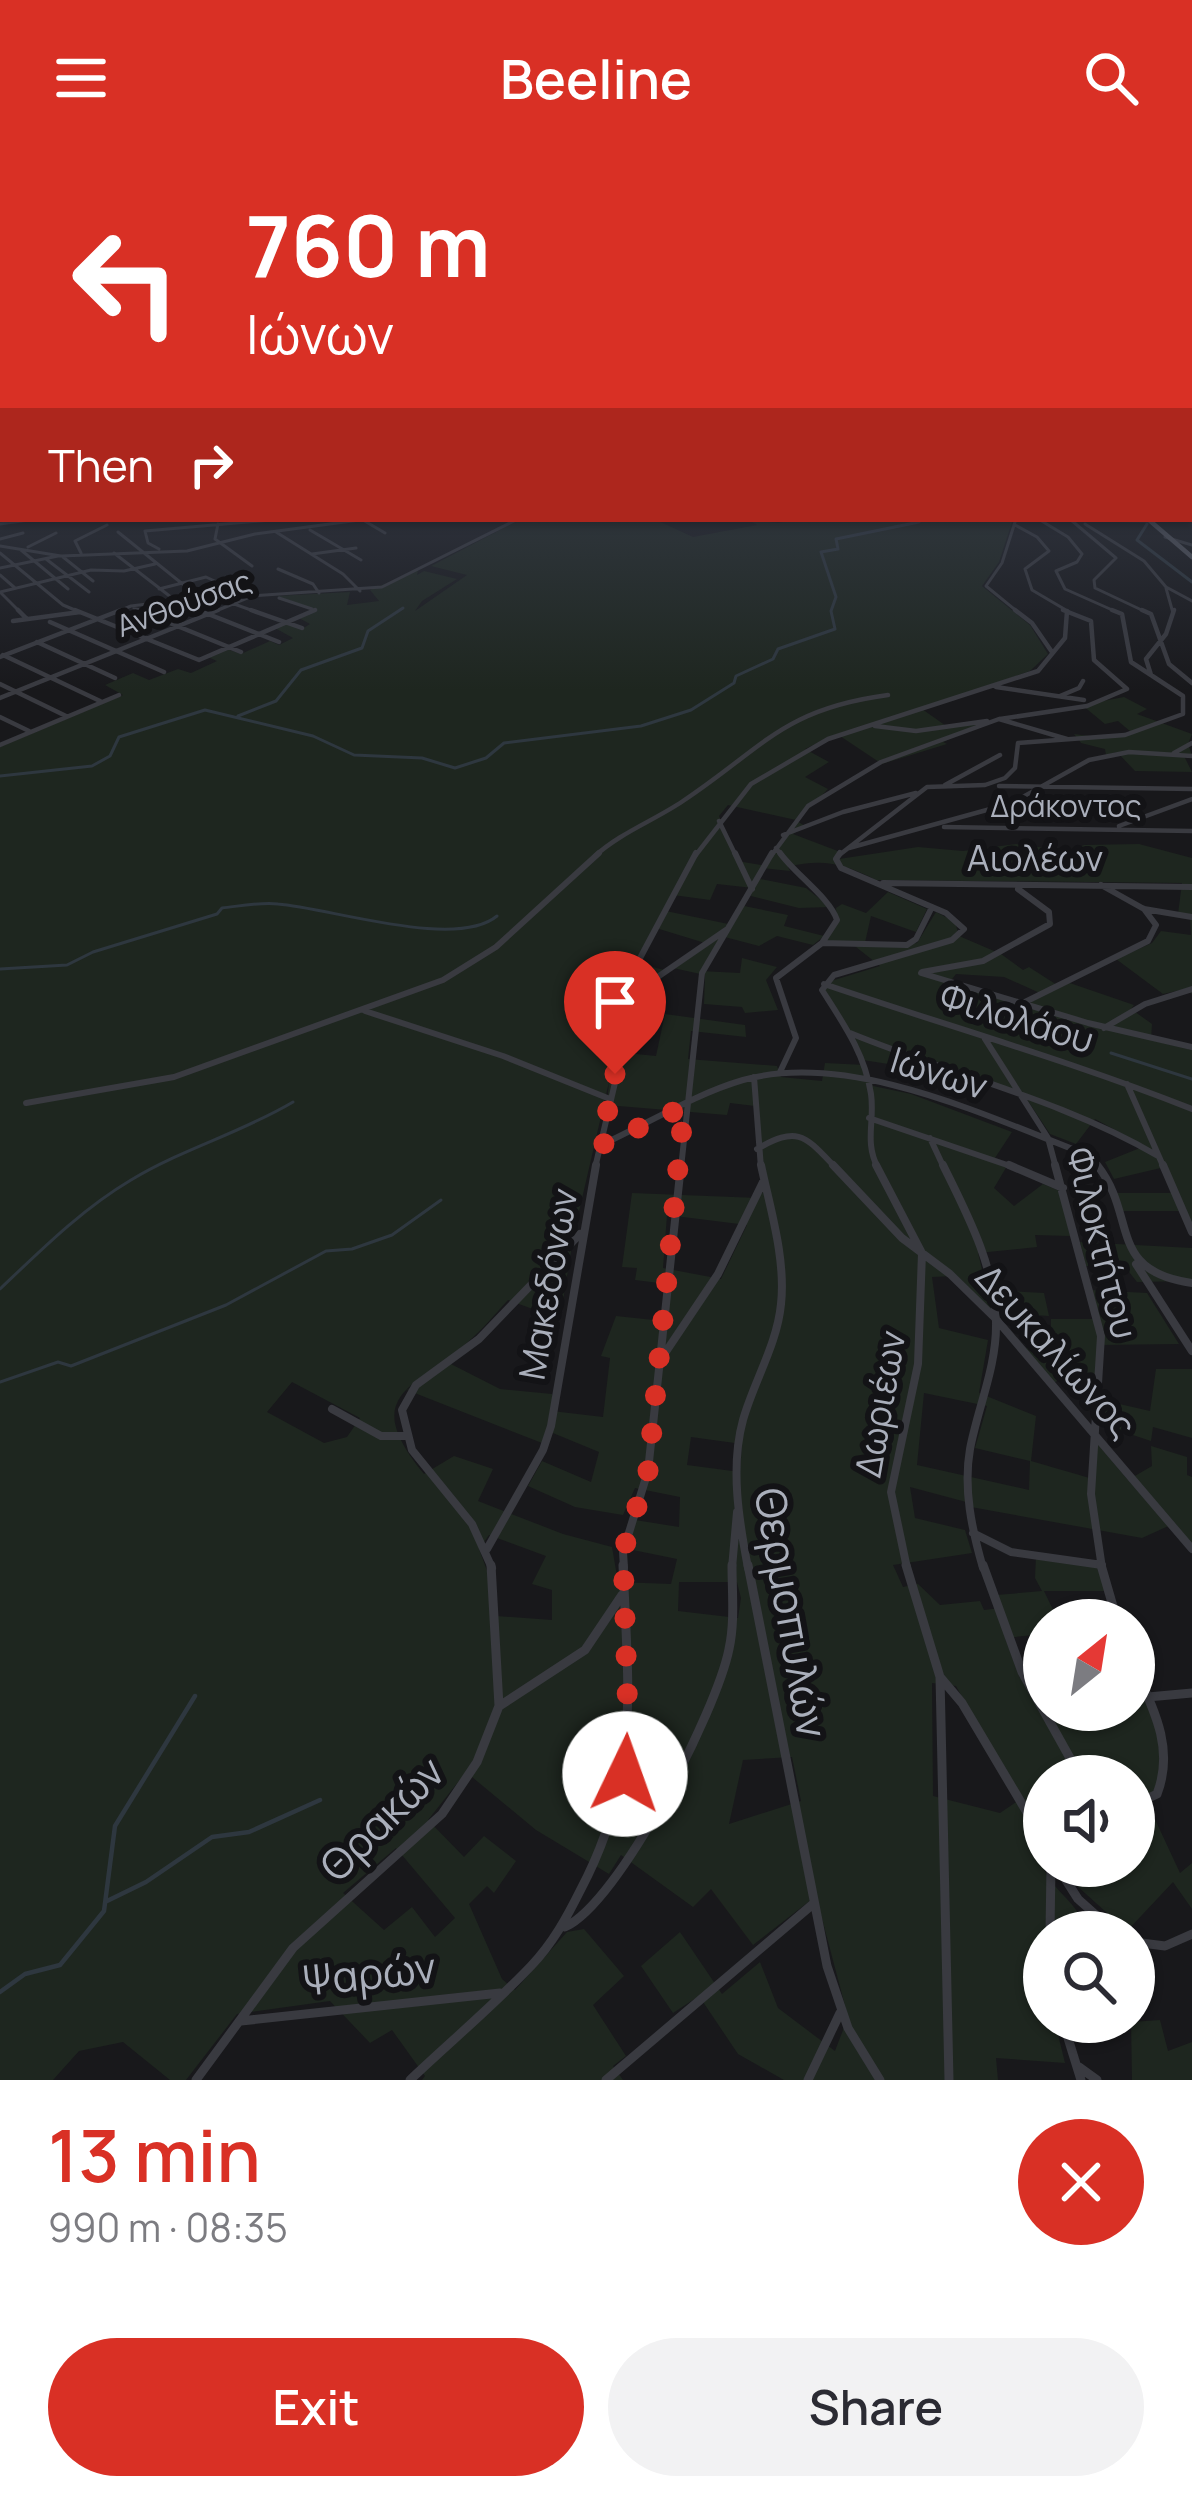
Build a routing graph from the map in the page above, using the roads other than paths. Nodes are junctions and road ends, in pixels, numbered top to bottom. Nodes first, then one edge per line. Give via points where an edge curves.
1 (244, 522) edge
2 (294, 522) edge
3 (345, 522) edge
4 (370, 522) edge
5 (512, 522) edge
6 (1016, 522) edge
7 (1043, 522) edge
8 (1076, 522) edge
9 (1077, 522) edge
10 (1150, 522) edge
11 (218, 524) junction
12 (107, 525) dead end
13 (306, 528) junction
14 (298, 529) junction
15 (118, 532) dead end
16 (276, 532) junction
17 (23, 533) dead end
18 (56, 533) dead end
19 (386, 533) dead end
20 (1165, 537) junction
21 (221, 544) junction
22 (1192, 545) edge
23 (0, 546) edge
24 (21, 548) junction
25 (356, 548) dead end
26 (343, 549) junction
27 (140, 552) junction
28 (160, 552) junction
29 (81, 553) junction
30 (114, 553) junction
31 (312, 554) junction
32 (62, 556) junction
33 (1192, 557) edge
34 (46, 559) junction
35 (361, 560) dead end
36 (33, 561) junction
37 (122, 561) junction
38 (155, 564) junction
39 (14, 565) junction
40 (252, 566) dead end
41 (100, 567) dead end
42 (133, 569) junction
43 (278, 569) dead end
44 (0, 572) edge
45 (81, 572) junction
46 (67, 575) junction
47 (55, 578) junction
48 (93, 581) dead end
49 (36, 583) junction
50 (181, 584) junction
51 (221, 584) dead end
52 (1166, 587) junction
53 (15, 588) junction
54 (68, 589) dead end
55 (159, 589) junction
56 (360, 591) junction
57 (0, 592) edge
58 (89, 592) dead end
59 (319, 592) junction
60 (274, 595) junction
61 (200, 598) junction
62 (176, 601) junction
63 (1192, 601) edge
64 (236, 603) junction
65 (131, 606) junction
66 (1066, 611) junction
67 (84, 612) junction
68 (207, 614) junction
69 (99, 618) junction
70 (28, 619) junction
71 (13, 621) dead end
72 (50, 622) dead end
73 (288, 622) junction
74 (178, 626) junction
75 (302, 628) dead end
76 (68, 630) junction
77 (259, 635) junction
78 (1161, 636) junction
79 (147, 638) junction
80 (37, 642) junction
81 (280, 642) dead end
82 (228, 647) junction
83 (115, 651) junction
84 (242, 652) dead end
85 (1054, 653) junction
86 (1, 655) edge
87 (83, 664) junction
88 (164, 672) dead end
89 (50, 677) junction
90 (115, 678) dead end
91 (1153, 678) junction
92 (1083, 681) dead end
93 (1192, 682) edge
94 (0, 684) edge
95 (993, 686) junction
96 (15, 691) junction
97 (119, 695) dead end
98 (889, 695) dead end
99 (1056, 697) junction
100 (0, 698) edge
101 (1098, 701) junction
102 (102, 702) junction
103 (66, 716) junction
104 (0, 717) edge
105 (999, 719) junction
106 (872, 725) junction
107 (30, 732) junction
108 (1068, 741) junction
109 (1192, 743) edge
110 (0, 745) edge
111 (1172, 754) junction
112 (1000, 755) dead end
113 (1192, 756) edge
114 (945, 785) junction
115 (995, 785) junction
116 (1036, 789) junction
117 (1192, 789) edge
118 (920, 792) junction
119 (1192, 799) edge
120 (889, 800) junction
121 (905, 805) junction
122 (719, 821) junction
123 (940, 826) junction
124 (1116, 828) junction
125 (1192, 831) edge
126 (783, 835) junction
127 (776, 848) junction
128 (845, 849) junction
129 (879, 885) junction
130 (1101, 885) junction
131 (1015, 887) junction
132 (1192, 887) edge
133 (752, 889) junction
134 (932, 907) junction
135 (1144, 909) junction
136 (1192, 917) edge
137 (728, 929) junction
138 (822, 944) junction
139 (824, 984) junction
140 (1192, 989) edge
141 (630, 996) junction
142 (1023, 1004) junction
143 (363, 1010) junction
144 (1103, 1028) junction
145 (850, 1033) junction
146 (985, 1039) junction
147 (1192, 1047) edge
148 (780, 1073) junction
149 (754, 1077) junction
150 (870, 1079) junction
151 (1126, 1081) junction
152 (1018, 1093) junction
153 (610, 1099) junction
154 (26, 1103) dead end
155 (684, 1107) junction
156 (1192, 1109) edge
157 (869, 1118) junction
158 (930, 1138) junction
159 (1048, 1138) junction
160 (601, 1145) junction
161 (757, 1149) junction
162 (1158, 1156) junction
163 (763, 1182) junction
164 (1063, 1188) junction
165 (582, 1232) junction
166 (1192, 1232) edge
167 (922, 1253) junction
168 (1136, 1261) junction
169 (1192, 1283) edge
170 (997, 1318) junction
171 (1192, 1351) edge
172 (656, 1364) junction
173 (332, 1409) dead end
174 (1093, 1432) junction
175 (407, 1436) junction
176 (737, 1510) junction
177 (974, 1534) junction
178 (487, 1549) junction
179 (1192, 1550) edge
180 (1102, 1565) junction
181 (623, 1592) junction
182 (1111, 1599) edge
183 (940, 1677) junction
184 (1192, 1693) edge
185 (1155, 1696) edge
186 (499, 1706) junction
187 (1155, 1716) edge
188 (1067, 1755) edge
189 (1155, 1795) edge
190 (1023, 1806) edge
191 (1071, 1887) edge
192 (813, 1904) junction
193 (1091, 1911) edge
194 (561, 1928) junction
195 (1192, 1934) edge
196 (1155, 1945) edge
197 (504, 1993) junction
198 (841, 2011) junction
199 (241, 2021) junction
200 (1069, 2043) edge
201 (1076, 2066) junction
202 (196, 2080) edge
203 (410, 2080) edge
204 (606, 2080) edge
205 (808, 2080) edge
206 (880, 2080) edge
207 (949, 2080) edge
208 (1081, 2080) edge
209 (1097, 2080) edge

1 - 11 street
2 - 14 street
3 - 13 street
4 - 19 street
5 - 56 street, Ανθούσας via 390,584
6 - 66 street via 1049,551 1025,569 1028,585
6 - 85 street via 986,586 1033,623
7 - 91 street via 1082,553 1056,571 1065,589 1122,614 1131,662
8 - 78 street via 1115,556 1094,586 1148,611
9 - 52 street via 1150,565
10 - 20 main road
11 - 21 street
11 - 28 street via 145,531
12 - 29 street via 75,541
13 - 14 street
13 - 26 street
14 - 16 street
15 - 27 street
16 - 21 street
16 - 31 street
17 - 23 street
18 - 24 street
20 - 22 street
20 - 33 main road
21 - 28 street
21 - 40 street
23 - 24 street
23 - 39 street
24 - 32 street
24 - 36 street
25 - 26 street
26 - 31 street
26 - 35 street
27 - 28 street
27 - 30 street
27 - 38 street
29 - 30 street
29 - 32 street
30 - 37 street
31 - 56 street
32 - 34 street
32 - 45 street
34 - 36 street
34 - 46 street
36 - 39 street
36 - 47 street
37 - 41 street
37 - 42 street
38 - 42 street
38 - 50 street
39 - 44 street
39 - 49 street
42 - 45 street
42 - 55 street
43 - 59 street
44 - 53 street
45 - 46 street
45 - 48 street
46 - 47 street
46 - 58 street
47 - 49 street
47 - 54 street
49 - 53 street
49 - 67 street
50 - 51 street via 209,577
50 - 55 street
50 - 61 street
52 - 63 street
52 - 78 street via 1177,606
53 - 57 street
55 - 62 street
56 - 59 street, Ανθούσας
57 - 70 street
59 - 60 street, Ανθούσας
60 - 64 street, Ανθούσας
60 - 73 street via 315,610
61 - 62 street
61 - 64 street
62 - 65 street
62 - 68 street
64 - 68 street, Ανθούσας
64 - 73 street
65 - 69 street
65 - 74 street
66 - 85 street via 1066,636
66 - 101 street via 1092,622 1094,660 1126,685 1123,695
67 - 69 street
67 - 70 street
68 - 74 street, Ανθούσας
68 - 77 street
69 - 76 street
69 - 79 street
70 - 71 street
72 - 76 street
73 - 75 street
73 - 77 street
74 - 79 street, Ανθούσας
74 - 82 street
76 - 80 street
76 - 83 street
77 - 81 street
77 - 82 street
78 - 91 street via 1145,662
78 - 93 street via 1169,664
79 - 82 street via 199,660
79 - 83 street, Ανθούσας
80 - 86 street
80 - 87 street
82 - 84 street
83 - 87 street, Ανθούσας
83 - 88 street
85 - 95 street, Μακεδόνων via 1038,671
86 - 89 street
87 - 89 street, Ανθούσας
87 - 90 street
89 - 96 street, Ανθούσας
89 - 102 street
91 - 108 street via 1185,698 1180,718
92 - 99 street
94 - 96 street
95 - 99 street
95 - 106 street, Μακεδόνων
96 - 100 street, Ανθούσας
96 - 103 street
97 - 102 street
98 - 143 street via 837,702 775,730 593,857 475,962
99 - 101 street
101 - 105 street
102 - 103 street
103 - 107 street
104 - 107 street
105 - 106 street via 916,731
105 - 108 street
105 - 126 street via 881,762 808,806
106 - 122 street, Μακεδόνων via 757,778
107 - 110 street
108 - 115 street via 1016,744 1014,771
109 - 111 street
111 - 113 street
111 - 116 street via 1089,760
112 - 114 street
114 - 115 street
114 - 118 street
115 - 116 street
116 - 117 street
116 - 123 street
118 - 120 street
118 - 121 street
119 - 124 street
120 - 121 street
120 - 126 street
121 - 128 street
122 - 133 street
122 - 141 street, Μακεδόνων via 635,968
123 - 124 street, Δράκοντος
123 - 128 street
124 - 125 street, Δράκοντος
126 - 127 street
127 - 133 street
127 - 138 street via 833,908 837,920
128 - 129 street via 839,866
129 - 131 street, Αιολέων
129 - 134 street
130 - 131 street, Αιολέων
130 - 132 street, Αιολέων
130 - 135 street
131 - 142 street via 1051,914 1050,924 983,961 921,974
133 - 137 street
134 - 138 street via 907,945
134 - 139 street via 961,922 961,936
135 - 136 street
135 - 142 street via 1156,927 1148,941
137 - 141 street
137 - 155 street via 702,973
138 - 148 street via 776,978 796,1038
139 - 145 street, Δωριέων via 824,998
139 - 146 street, Φιλολάου
140 - 144 street
141 - 153 street, Μακεδόνων
142 - 144 street
143 - 153 street
143 - 154 street via 173,1078
144 - 147 street
145 - 150 street, Δωριέων
145 - 152 street
146 - 151 street, Φιλολάου
146 - 152 street, Φιλοκτήτου
148 - 149 street, Ιώνων
148 - 150 street, Ιώνων
149 - 155 street, Ιώνων
149 - 161 street, Θερμοπυλών
150 - 157 street, Δωριέων
150 - 159 street, Ιώνων
151 - 156 street, Φιλολάου
151 - 162 street
152 - 159 street, Φιλοκτήτου
152 - 162 street via 1108,1125
153 - 160 street, Μακεδόνων
155 - 160 street, Ιώνων
155 - 172 street
157 - 158 street
157 - 167 street, Δωριέων via 868,1149
158 - 164 street
158 - 170 street via 979,1245
159 - 164 street, Φιλοκτήτου
159 - 168 street, Ιώνων via 1097,1162
160 - 165 street, Μακεδόνων
161 - 163 street, Θερμοπυλών
161 - 167 street, Δευκαλίωνος via 783,1134 806,1137
162 - 166 street
163 - 172 street via 718,1274
163 - 176 street, Θερμοπυλών via 782,1301 742,1423
164 - 174 street, Φιλοκτήτου via 1102,1342
165 - 175 street via 479,1339 410,1391 402,1410
165 - 178 street, Μακεδόνων via 551,1426
167 - 170 street, Δευκαλίωνος
167 - 183 street, Δωριέων via 918,1364 891,1501
168 - 169 street via 1159,1277
168 - 171 street, Φιλοκτήτου
170 - 174 street, Δευκαλίωνος
170 - 177 street via 968,1464
172 - 181 street via 648,1471 625,1541
173 - 175 street via 381,1436
174 - 179 street, Δευκαλίωνος
174 - 180 street, Φιλοκτήτου via 1093,1522
175 - 178 street, Θρακών
176 - 192 street, Θερμοπυλών
176 - 194 street via 736,1599 714,1699 608,1889 584,1918
177 - 180 street via 1011,1552
177 - 188 street via 1038,1706
178 - 186 street, Θρακών via 499,1608
180 - 182 street, Φιλοκτήτου
181 - 186 street via 585,1650
181 - 194 street via 625,1774 597,1858
183 - 190 street
183 - 207 street, Δωριέων
184 - 185 street
186 - 199 street, Θρακών via 455,1798 306,1934
187 - 189 street via 1166,1768
191 - 193 street
192 - 198 street, Θερμοπυλών
192 - 204 street
194 - 197 street
195 - 196 street
197 - 199 street, Ψαρών
197 - 203 street
198 - 205 street
198 - 206 street, Θερμοπυλών
199 - 202 street, Θρακών
200 - 201 street
201 - 208 street
201 - 209 street

